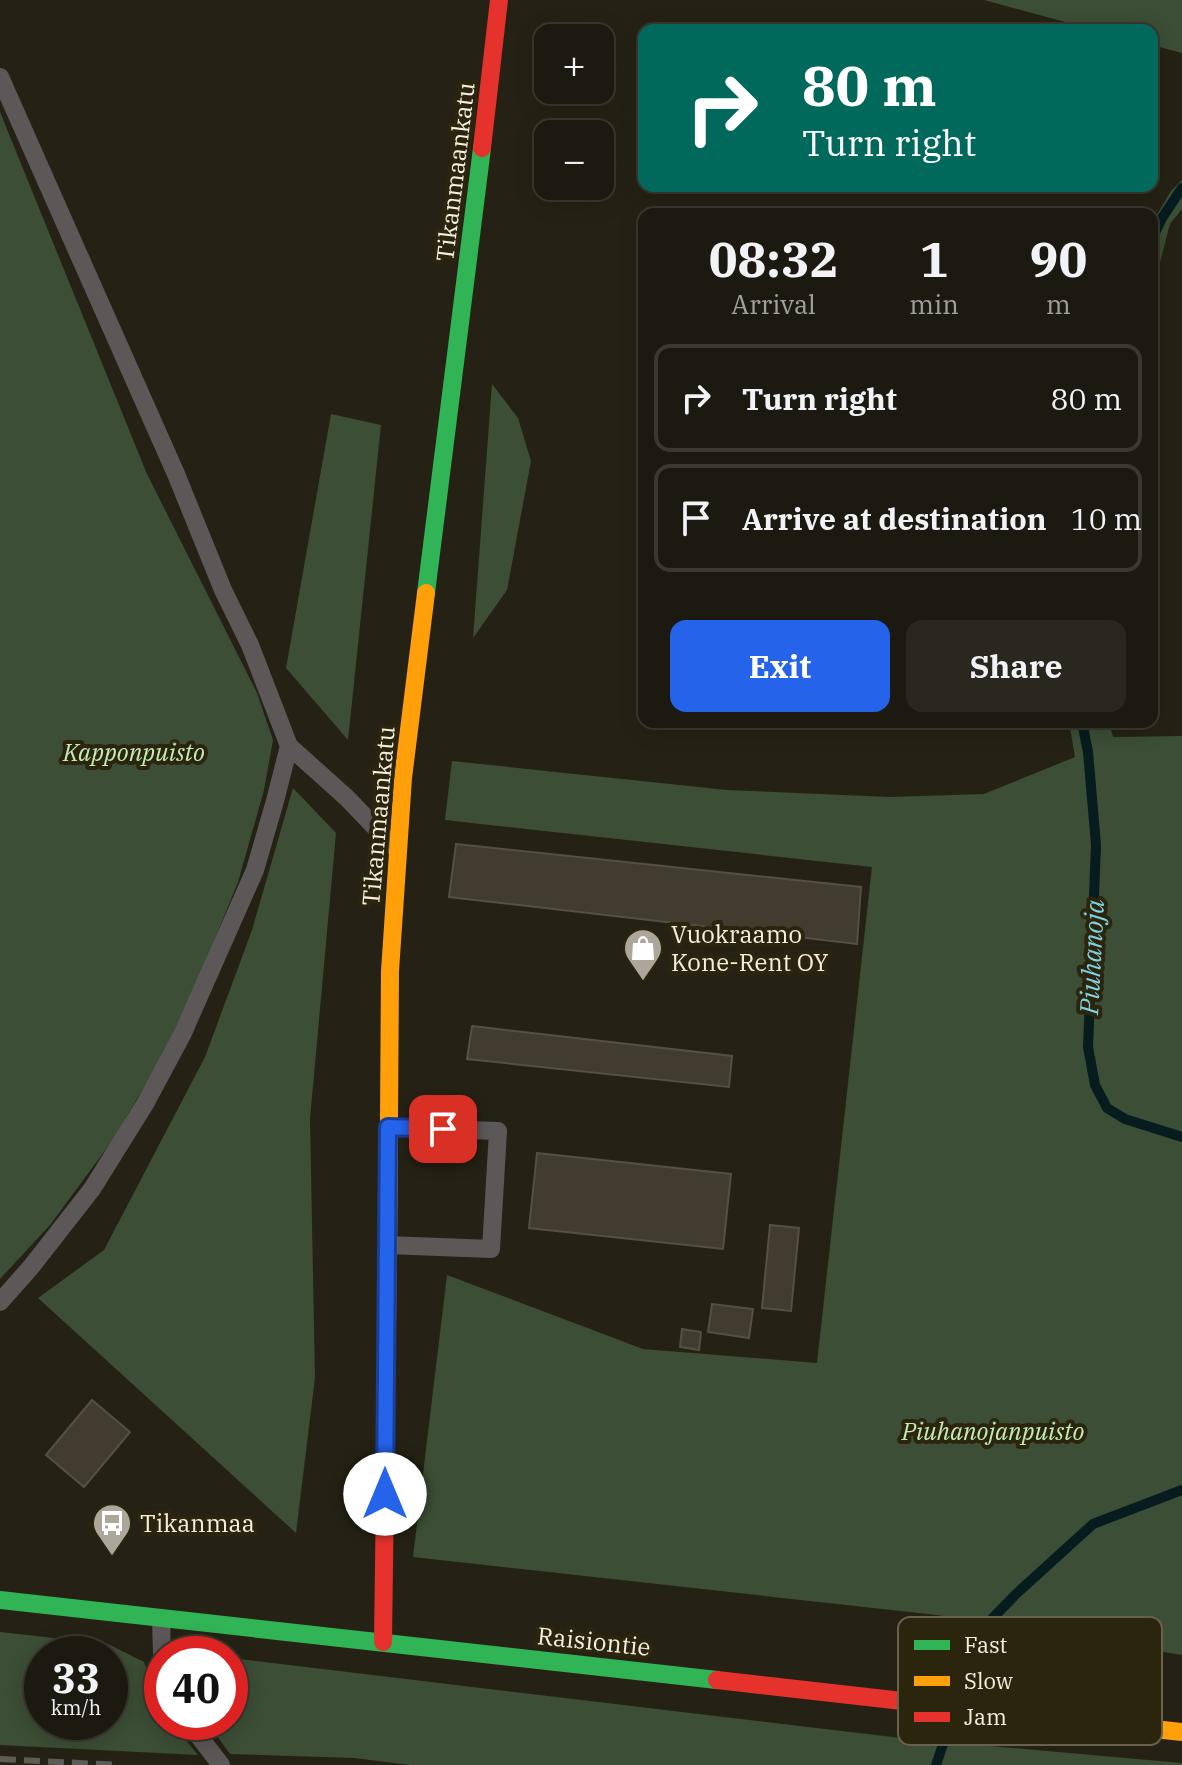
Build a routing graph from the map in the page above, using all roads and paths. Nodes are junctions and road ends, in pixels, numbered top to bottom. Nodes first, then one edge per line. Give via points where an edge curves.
1 (499, 0) edge
2 (0, 77) edge
3 (289, 746) junction
4 (399, 853) junction
5 (388, 1127) junction
6 (387, 1245) junction
7 (0, 1302) edge
8 (0, 1600) edge
9 (161, 1618) junction
10 (162, 1636) edge
11 (383, 1642) junction
12 (898, 1700) edge
13 (1162, 1730) edge
14 (1182, 1732) edge
15 (202, 1740) edge
16 (221, 1765) edge

1 - 4 street, Tikanmaankatu via 403,778
2 - 3 lane via 250,645
3 - 4 lane
3 - 7 lane via 255,870 182,1035 92,1189
4 - 5 street, Tikanmaankatu via 390,971
5 - 6 street, Tikanmaankatu
5 - 6 lane via 498,1131 491,1249
6 - 11 street, Tikanmaankatu
8 - 9 street, Raisiontie
9 - 10 lane
9 - 11 street, Raisiontie
11 - 12 street, Raisiontie
13 - 14 street, Raisiontie
15 - 16 lane

